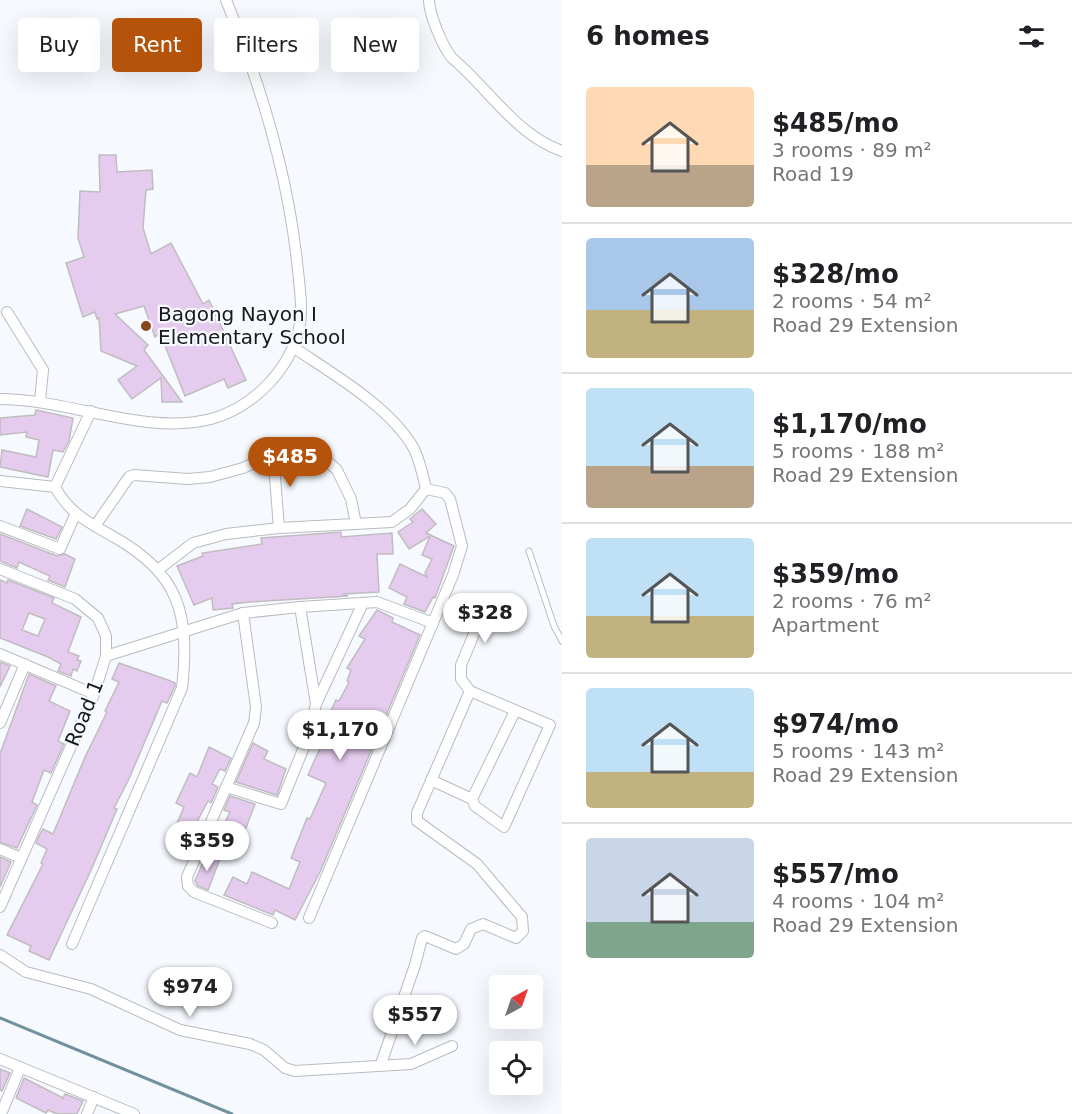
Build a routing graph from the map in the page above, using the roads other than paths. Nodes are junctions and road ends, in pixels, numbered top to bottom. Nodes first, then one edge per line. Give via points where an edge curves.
1 (226, 0) edge
2 (429, 0) edge
3 (562, 151) edge
4 (7, 312) dead end
5 (293, 346) junction
6 (0, 399) edge
7 (40, 401) junction
8 (91, 411) junction
9 (273, 452) junction
10 (0, 481) edge
11 (55, 487) junction
12 (426, 489) junction
13 (75, 514) junction
14 (356, 524) junction
15 (0, 526) edge
16 (95, 526) junction
17 (279, 528) junction
18 (528, 550) dead end
19 (0, 569) edge
20 (159, 569) junction
21 (488, 600) dead end
22 (363, 603) junction
23 (300, 608) junction
24 (243, 614) junction
25 (433, 623) junction
26 (182, 630) junction
27 (562, 641) edge
28 (0, 654) edge
29 (106, 656) junction
30 (25, 664) junction
31 (470, 691) junction
32 (94, 694) junction
33 (316, 704) junction
34 (515, 711) junction
35 (0, 723) edge
36 (431, 780) junction
37 (226, 787) junction
38 (472, 799) junction
39 (0, 849) edge
40 (21, 858) junction
41 (0, 907) edge
42 (309, 918) dead end
43 (272, 923) dead end
44 (72, 944) dead end
45 (0, 955) edge
46 (452, 1046) dead end
47 (0, 1059) edge
48 (381, 1064) junction
49 (20, 1068) junction
50 (94, 1097) junction
51 (1, 1114) edge
52 (87, 1114) edge
53 (134, 1114) edge

1 - 5 street via 249,56 271,133 296,248 300,328
2 - 3 street via 442,46 452,58 524,130
4 - 7 street via 43,370
5 - 8 street via 268,385 253,399 221,416 184,423 154,422
5 - 12 street via 351,386 392,421 413,448
6 - 7 street
7 - 8 street
8 - 11 street
9 - 14 street via 288,447 304,449 325,459 337,470 351,500
9 - 16 street via 243,468 210,477 129,477
9 - 17 street
10 - 11 street
11 - 13 street
12 - 14 street via 410,509 392,522
12 - 25 street via 438,490 450,499 462,546
13 - 15 street via 60,549
13 - 16 street
14 - 17 street
16 - 20 street
17 - 20 street via 226,534 193,543
18 - 27 lane
19 - 29 street, Road 1 via 75,599 98,618 106,636
20 - 26 street via 181,607
21 - 31 street via 461,664 460,679
22 - 23 street
22 - 25 street via 377,602
22 - 33 street
23 - 24 street
23 - 33 street
24 - 26 street
24 - 37 street via 256,707 254,723
25 - 42 street
26 - 29 street
26 - 44 street via 186,657 182,688
28 - 30 street
29 - 32 street, Road 1
30 - 32 street
30 - 35 street
31 - 34 street
31 - 36 street
32 - 40 street, Road 1
33 - 37 street via 310,732 281,804
34 - 38 street
34 - 38 street via 550,725 504,827 475,806
36 - 38 street
36 - 48 street via 417,821 477,864 522,917 523,931 516,938 483,924 471,929 464,944 456,949 422,938
37 - 43 street via 188,877 188,886 194,892
39 - 40 street
40 - 41 street, Road 1
45 - 48 street via 26,972 91,989 180,1030 250,1044 295,1071
46 - 48 street via 411,1064
47 - 49 street
49 - 50 street
49 - 51 street
50 - 52 street
50 - 53 street

